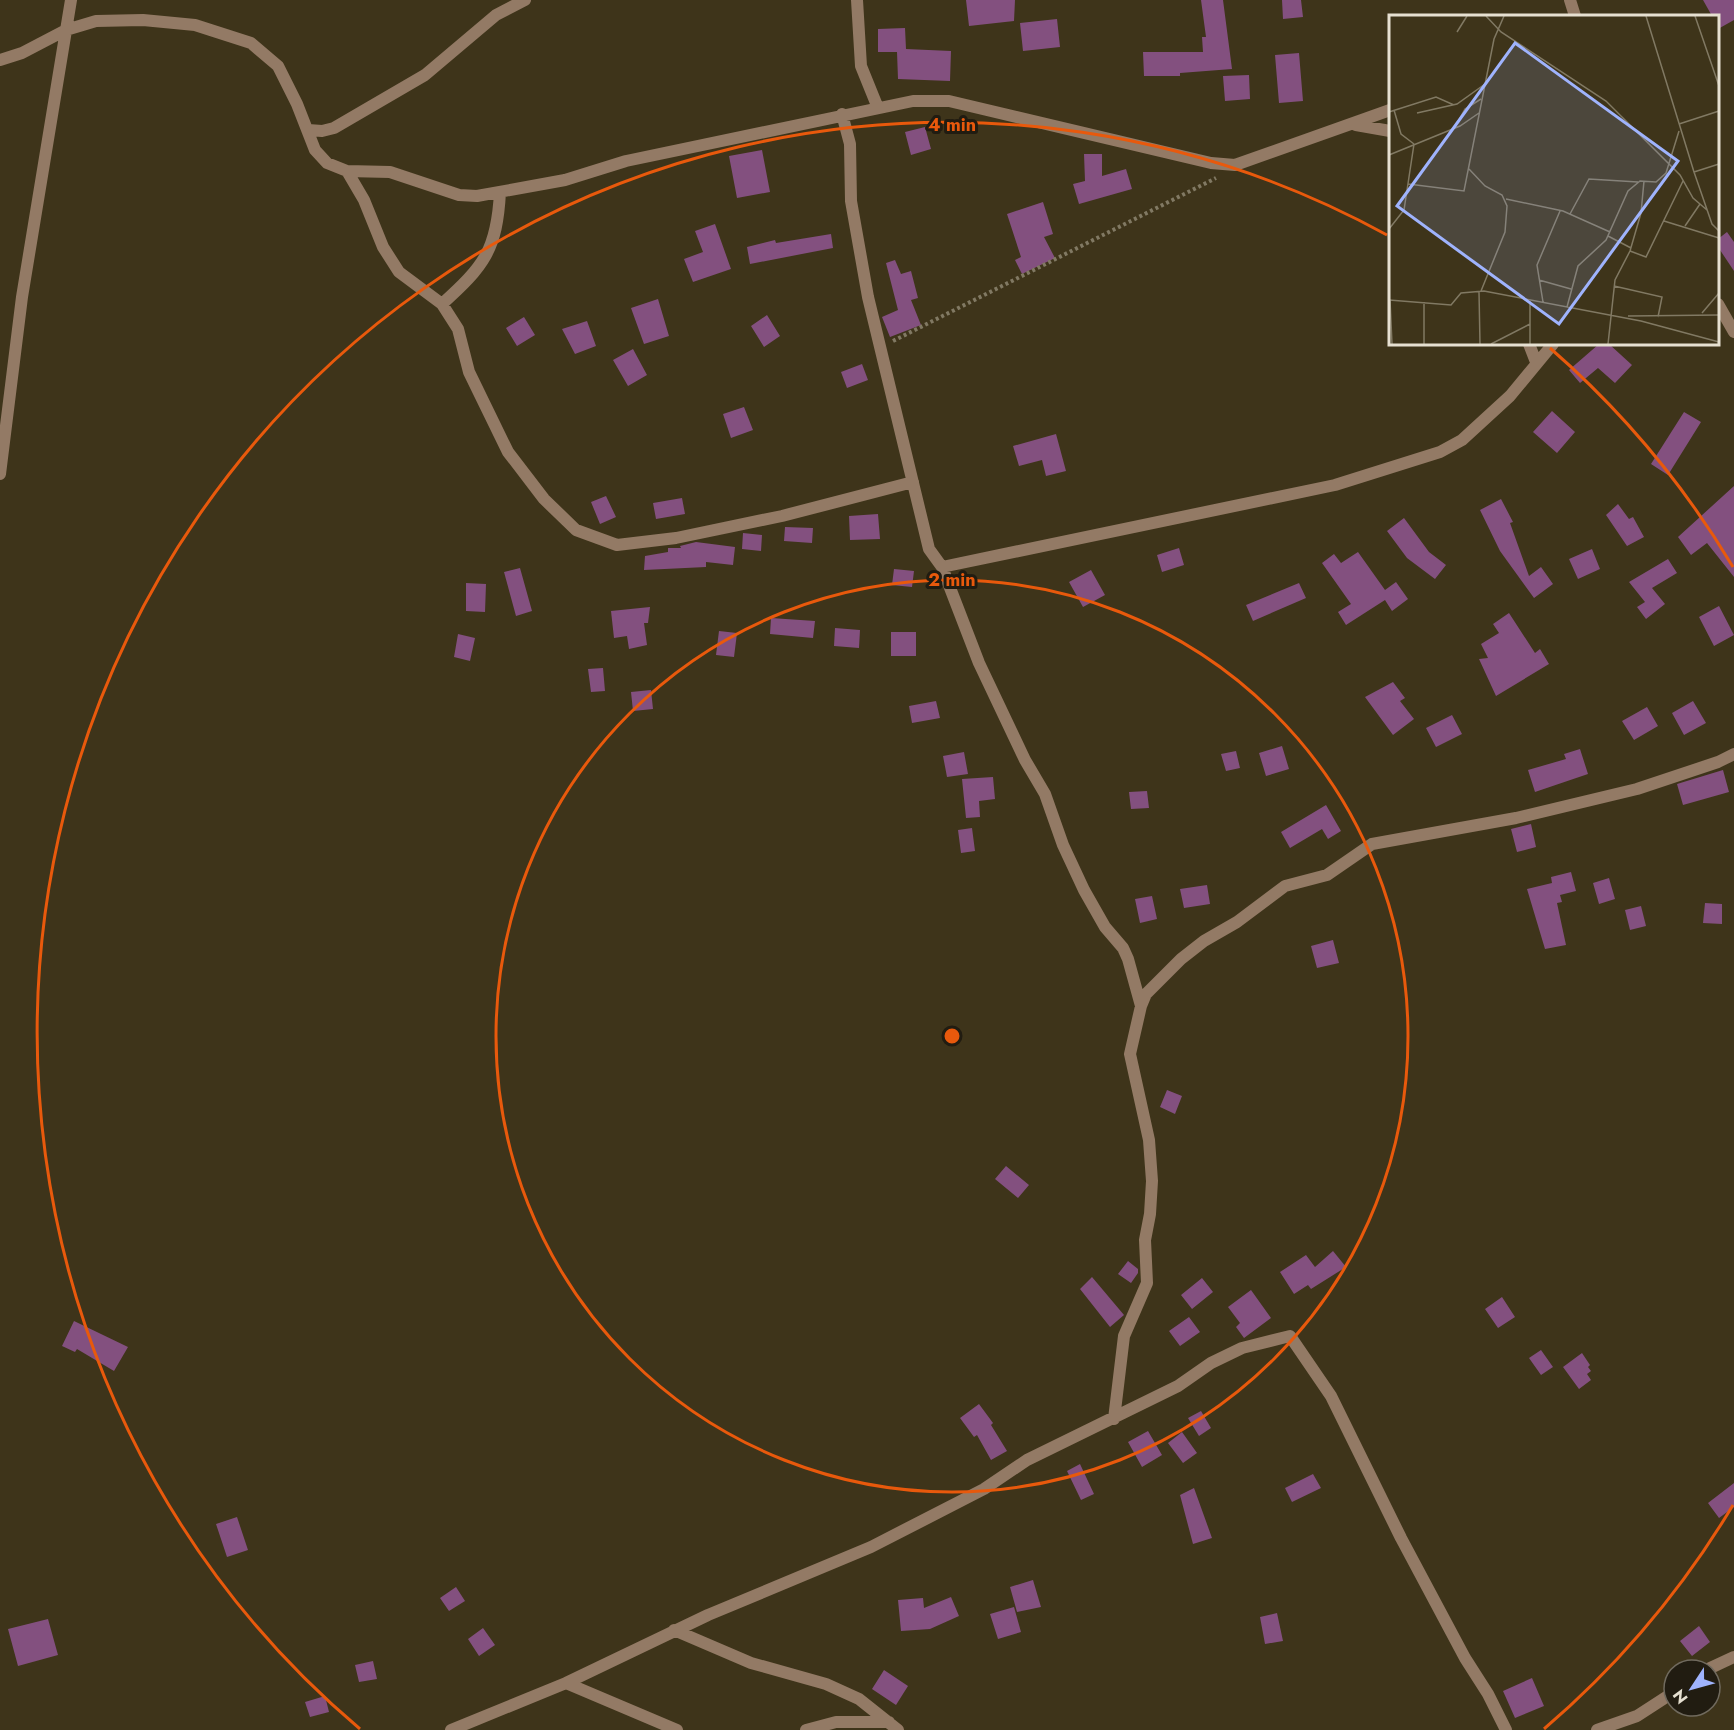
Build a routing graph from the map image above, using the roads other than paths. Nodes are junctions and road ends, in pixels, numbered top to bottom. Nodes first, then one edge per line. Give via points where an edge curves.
1 (71, 0) edge
2 (525, 0) edge
3 (857, 0) edge
4 (1570, 0) edge
5 (1575, 15) edge
6 (66, 30) junction
7 (0, 60) edge
8 (878, 108) junction
9 (1389, 110) edge
10 (842, 114) junction
11 (1350, 124) junction
12 (308, 130) junction
13 (1389, 131) edge
14 (347, 171) junction
15 (500, 192) junction
16 (442, 304) junction
17 (1730, 314) edge
18 (1734, 332) edge
19 (1528, 345) edge
20 (1552, 345) edge
21 (1536, 362) junction
22 (0, 474) edge
23 (912, 482) junction
24 (942, 567) junction
25 (1734, 754) edge
26 (1141, 1006) junction
27 (1114, 1419) junction
28 (674, 1630) junction
29 (566, 1683) junction
30 (1662, 1700) edge
31 (894, 1726) edge
32 (452, 1730) edge
33 (677, 1730) edge
34 (806, 1730) edge
35 (1506, 1730) edge
36 (1598, 1730) edge

1 - 6 street
2 - 12 street via 496,15 425,75 334,128
3 - 8 street via 861,66
4 - 5 street
6 - 7 street
6 - 12 street via 96,21 143,20 195,25 251,43 278,66
6 - 22 street via 22,297
8 - 10 street
8 - 11 street via 913,101 949,101 1210,163 1235,165
9 - 11 street
10 - 15 street
10 - 23 street via 850,144 850,201 858,248
11 - 13 street
12 - 14 street via 315,150 327,163
14 - 15 street via 390,172 459,195
14 - 16 street via 399,272
15 - 16 street via 499,221 488,256
16 - 23 street via 458,329 470,372 508,453 544,499 576,530 617,545 676,538 782,516
17 - 18 street
19 - 21 street
20 - 21 street
21 - 24 street via 1510,396 1462,440 1440,452 1335,485
23 - 24 street via 929,549
24 - 26 street via 979,663 1045,794 1084,890 1128,959
25 - 26 street via 1637,789 1516,818 1372,844 1333,872 1285,886 1246,916 1204,940 1146,994
26 - 27 street via 1130,1054 1149,1140 1152,1181 1145,1240 1147,1283 1124,1336
27 - 28 street via 1026,1460 984,1489 927,1520
27 - 35 street via 1242,1348 1290,1336 1331,1396 1401,1538
28 - 29 street
28 - 31 street via 751,1663 837,1689 859,1699
29 - 32 street
29 - 33 street
30 - 36 street via 1637,1716
31 - 34 street via 836,1722

